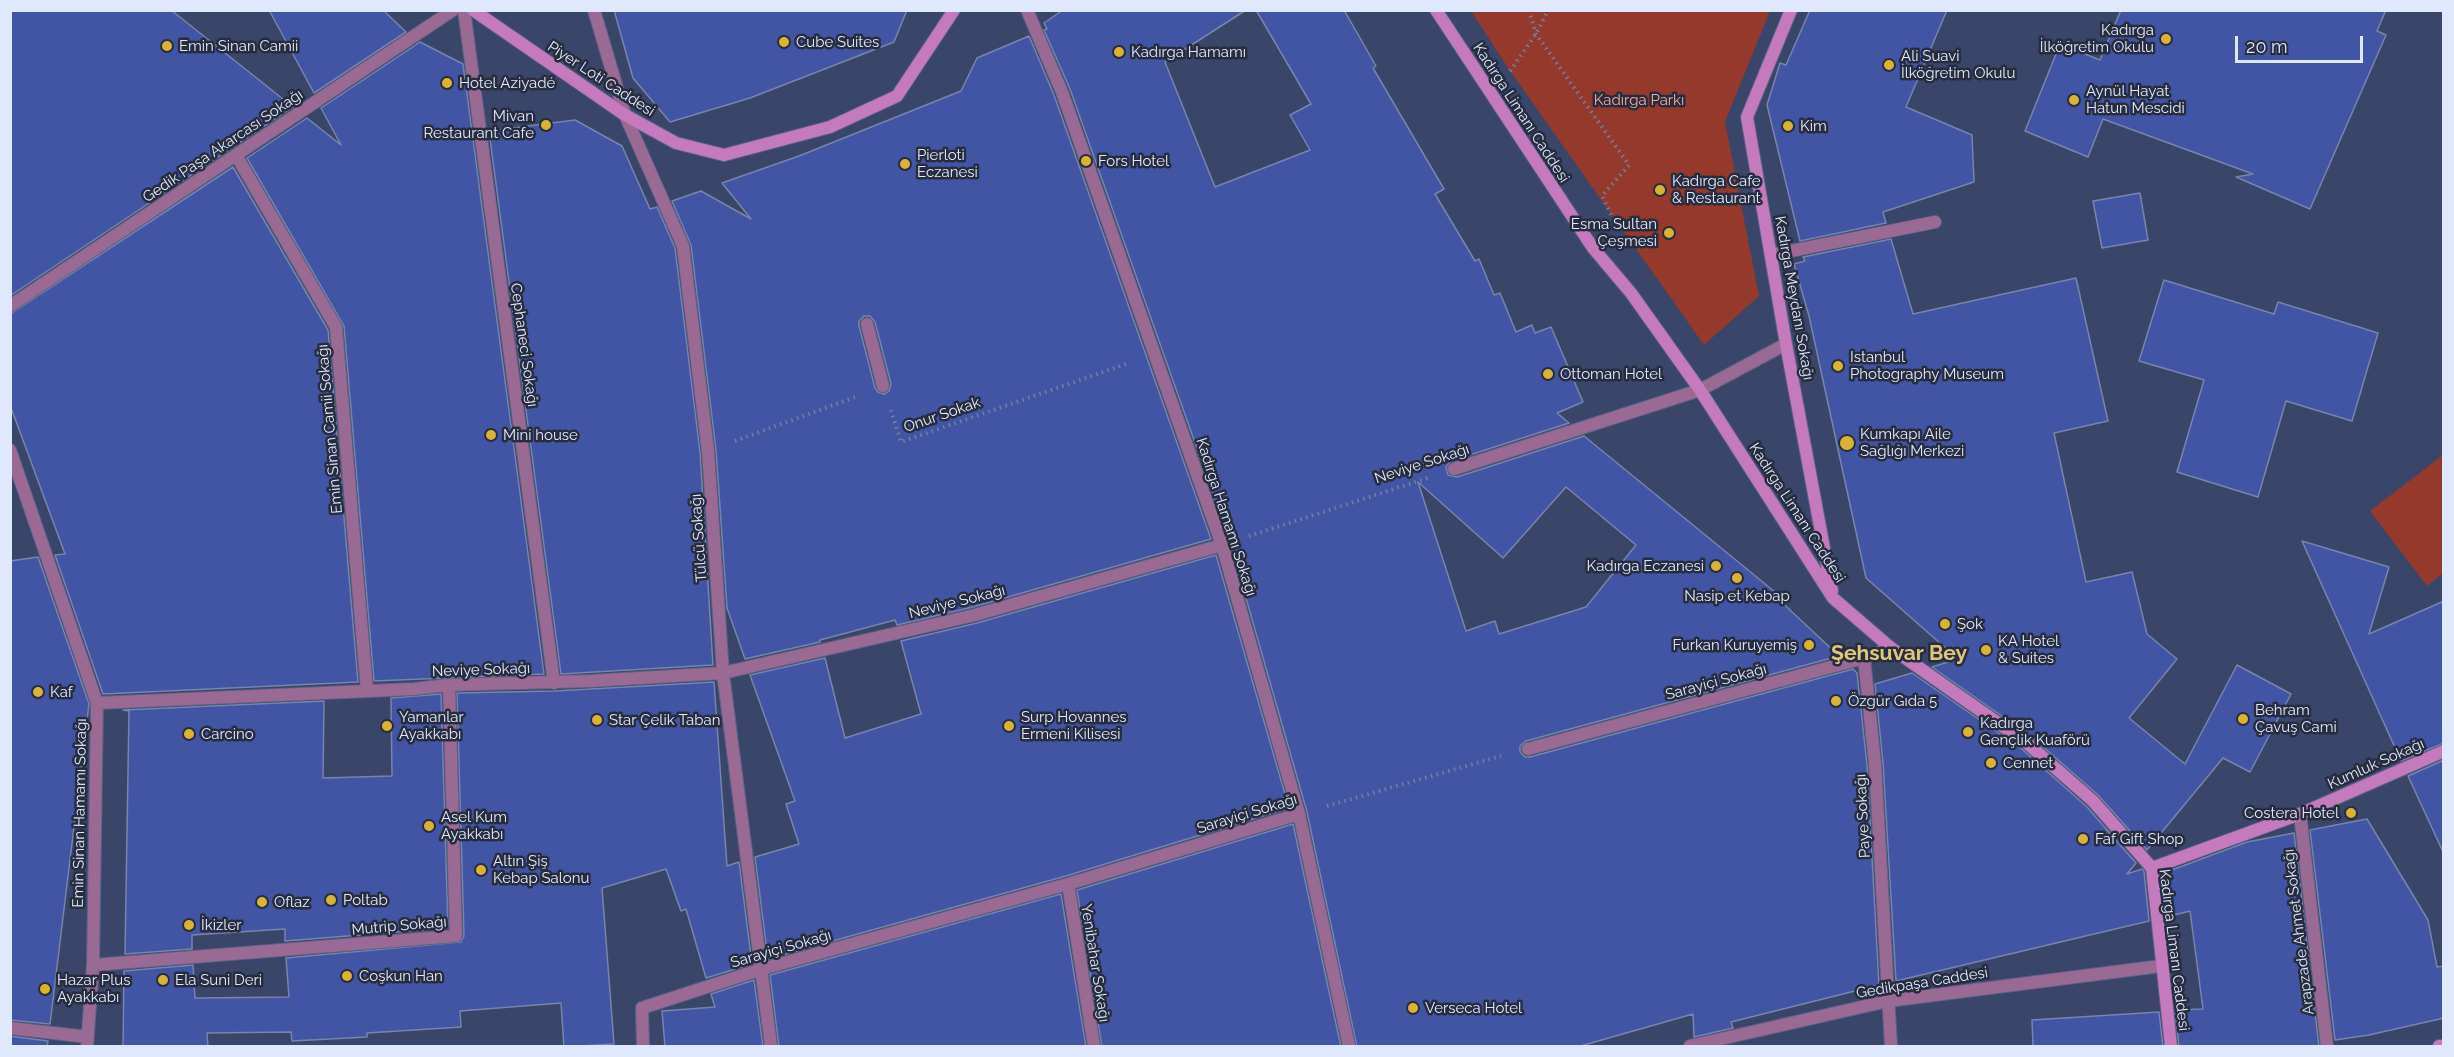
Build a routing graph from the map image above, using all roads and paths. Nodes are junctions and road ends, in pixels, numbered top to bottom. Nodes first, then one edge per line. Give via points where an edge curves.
1 (453, 10) edge
2 (464, 10) edge
3 (473, 10) edge
4 (594, 10) edge
5 (954, 10) edge
6 (1027, 10) edge
7 (1436, 10) edge
8 (1529, 10) edge
9 (1548, 10) edge
10 (1791, 10) edge
11 (1536, 34) junction
12 (1492, 96) junction
13 (625, 116) junction
14 (236, 155) junction
15 (1935, 222) dead end
16 (1624, 241) dead end
17 (1771, 255) junction
18 (10, 306) edge
19 (867, 324) dead end
20 (1786, 344) junction
21 (1155, 354) junction
22 (883, 386) junction
23 (1700, 390) junction
24 (10, 450) edge
25 (708, 451) junction
26 (14, 467) edge
27 (1454, 469) joint
28 (1222, 545) junction
29 (1833, 598) junction
30 (1891, 648) junction
31 (1864, 658) junction
32 (723, 673) junction
33 (554, 683) junction
34 (449, 685) junction
35 (367, 691) junction
36 (97, 704) junction
37 (1528, 748) joint
38 (2444, 750) edge
39 (1299, 814) junction
40 (2300, 814) junction
41 (2152, 868) junction
42 (1068, 884) junction
43 (93, 965) junction
44 (2161, 966) junction
45 (762, 969) junction
46 (1888, 1001) junction
47 (10, 1028) edge
48 (88, 1042) edge
49 (643, 1047) edge
50 (771, 1047) edge
51 (1094, 1047) edge
52 (1348, 1047) edge
53 (1690, 1047) edge
54 (1891, 1047) edge
55 (2171, 1047) edge
56 (2327, 1047) edge

1 - 14 street, Gedik Paşa Akarcası Sokağı
2 - 33 street, Cephaneci Sokağı
3 - 13 main road, Piyer Loti Caddesi
4 - 13 street, Tülcü Sokağı
5 - 13 main road, Piyer Loti Caddesi via 897,96 830,128 724,154 676,143
6 - 21 street, Kadırga Hamamı Sokağı via 1062,92
7 - 12 main road, Kadırga Limanı Caddesi
8 - 11 path
9 - 11 path
10 - 17 main road, Kadırga Meydanı Sokağı via 1748,117
11 - 12 path
11 - 16 path via 1629,165 1602,196
12 - 23 main road, Kadırga Limanı Caddesi via 1593,249 1631,293
13 - 25 street, Tülcü Sokağı via 683,246
14 - 18 street, Gedik Paşa Akarcası Sokağı
14 - 35 street, Emin Sinan Camii Sokağı via 336,327
15 - 17 street
17 - 20 main road, Kadırga Meydanı Sokağı
19 - 22 street
20 - 23 street, Neviye Sokağı
20 - 29 main road, Kadırga Meydanı Sokağı
21 - 22 path, Onur Sokak via 901,442
21 - 28 street, Kadırga Hamamı Sokağı
22 - 25 path
23 - 27 street, Neviye Sokağı
23 - 29 main road, Kadırga Limanı Caddesi
24 - 26 street, Emin Sinan Hamamı Sokağı
25 - 32 street, Tülcü Sokağı
26 - 36 street, Emin Sinan Hamamı Sokağı
27 - 28 path, Neviye Sokağı
28 - 32 street, Neviye Sokağı via 975,615
28 - 39 street, Kadırga Hamamı Sokağı
29 - 30 main road, Kadırga Limanı Caddesi
30 - 31 street
30 - 41 main road, Kadırga Limanı Caddesi via 2028,744 2093,801
31 - 37 street, Sarayiçi Sokağı
31 - 46 street, Paye Sokağı via 1875,764
32 - 33 street, Neviye Sokağı
32 - 45 street, Tülcü Sokağı
33 - 34 street, Neviye Sokağı
34 - 35 street, Neviye Sokağı
34 - 43 street, Mutrip Sokağı via 456,936
35 - 36 street, Neviye Sokağı
36 - 43 street, Emin Sinan Hamamı Sokağı
37 - 39 path, Sarayiçi Sokağı
38 - 40 main road, Kumluk Sokağı
39 - 42 street, Sarayiçi Sokağı
39 - 52 street, Kadırga Hamamı Sokağı
40 - 41 main road, Kumluk Sokağı
40 - 56 street, Arapzade Ahmet Sokağı
41 - 44 main road, Kadırga Limanı Caddesi
42 - 45 street, Sarayiçi Sokağı
42 - 51 street, Yenibahar Sokağı
43 - 48 street, Emin Sinan Hamamı Sokağı
44 - 46 street, Gedikpaşa Caddesi
44 - 55 main road, Kadırga Limanı Caddesi
45 - 49 street, Sarayiçi Sokağı via 642,1008
45 - 50 street, Tülcü Sokağı
46 - 53 street, Gedikpaşa Caddesi
46 - 54 street, Paye Sokağı
47 - 48 street

